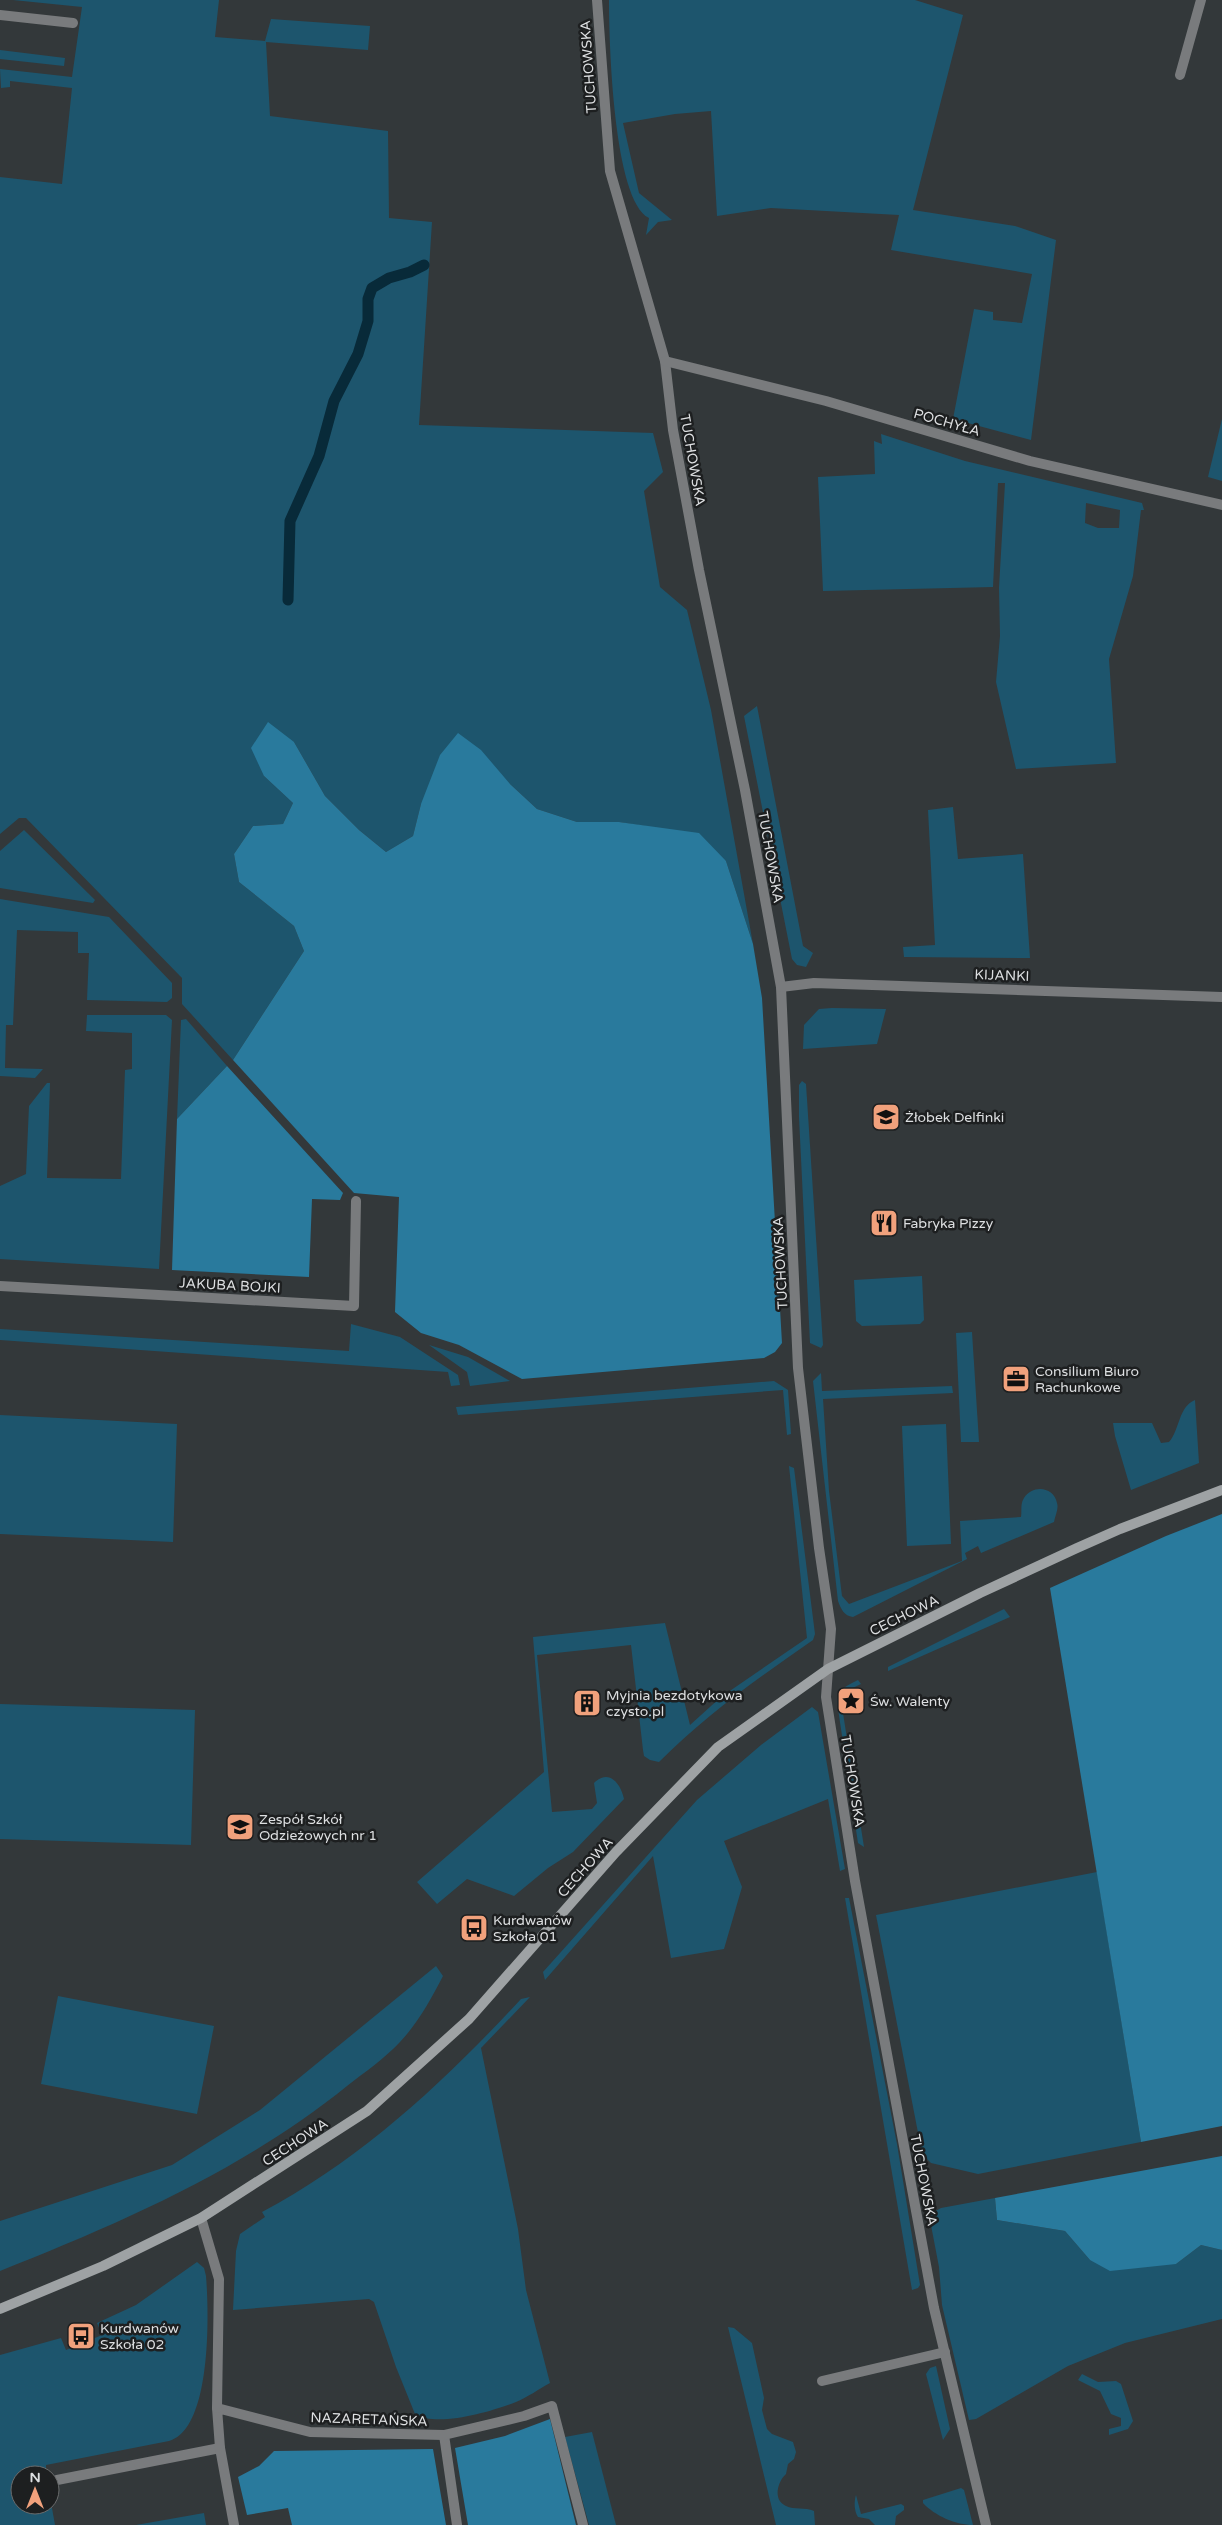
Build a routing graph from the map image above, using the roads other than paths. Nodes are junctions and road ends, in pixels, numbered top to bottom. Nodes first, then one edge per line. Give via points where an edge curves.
1 (597, 0) edge
2 (1201, 0) edge
3 (0, 15) edge
4 (73, 23) dead end
5 (1180, 75) dead end
6 (665, 362) junction
7 (1222, 505) edge
8 (781, 987) junction
9 (1222, 997) edge
10 (356, 1201) dead end
11 (0, 1286) edge
12 (1222, 1490) edge
13 (828, 1669) junction
14 (201, 2218) junction
15 (0, 2309) edge
16 (944, 2352) junction
17 (822, 2381) dead end
18 (217, 2408) junction
19 (444, 2435) junction
20 (220, 2448) junction
21 (60, 2479) edge
22 (234, 2525) edge
23 (457, 2525) edge
24 (583, 2525) edge
25 (986, 2525) edge

1 - 6 street, TUCHOWSKA via 610,171
2 - 5 street
3 - 4 street
6 - 7 street, POCHYŁA via 826,401 1030,461
6 - 8 street, TUCHOWSKA via 673,430 697,561 745,790
8 - 9 street, KIJANKI via 814,983
8 - 13 street, TUCHOWSKA via 798,1368 832,1629
10 - 11 street, JAKUBA BOJKI via 354,1306
12 - 13 street, CECHOWA via 1077,1548
13 - 14 street, CECHOWA via 718,1746 616,1852 469,2020 367,2111
13 - 16 street, TUCHOWSKA via 826,1697 855,1881
14 - 15 street, CECHOWA via 102,2266
14 - 18 street via 218,2279
16 - 17 street
16 - 25 street, TUCHOWSKA
18 - 19 street, NAZARETAŃSKA via 310,2432
18 - 20 street
19 - 23 street, NAZARETAŃSKA
19 - 24 street via 552,2406
20 - 21 street
20 - 22 street

